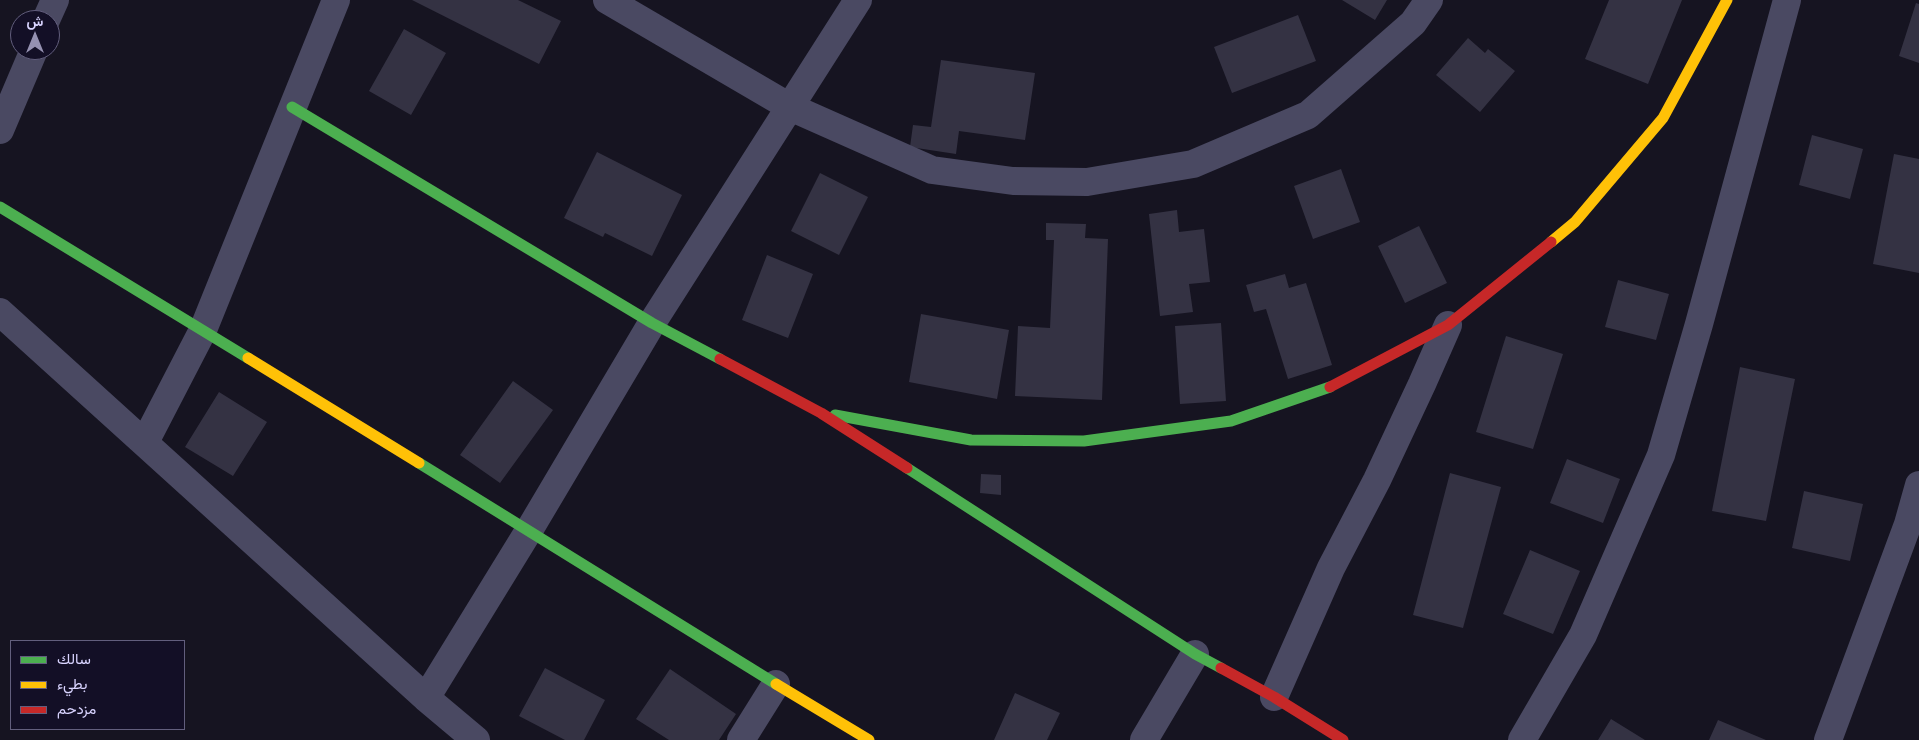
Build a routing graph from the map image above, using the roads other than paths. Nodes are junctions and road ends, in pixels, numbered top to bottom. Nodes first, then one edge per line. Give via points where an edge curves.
1 (336, 0) edge
2 (607, 0) edge
3 (858, 0) edge
4 (1429, 0) edge
5 (1727, 0) edge
6 (1787, 0) edge
7 (30, 60) edge
8 (292, 106) junction
9 (790, 106) junction
10 (0, 130) edge
11 (0, 208) edge
12 (0, 312) edge
13 (652, 323) junction
14 (1448, 325) junction
15 (203, 330) junction
16 (822, 413) junction
17 (145, 442) junction
18 (1919, 485) edge
19 (1913, 527) edge
20 (528, 532) junction
21 (1195, 654) junction
22 (776, 684) junction
23 (1274, 697) junction
24 (426, 698) junction
25 (476, 740) edge
26 (741, 740) edge
27 (869, 740) edge
28 (1144, 740) edge
29 (1343, 740) edge
30 (1522, 740) edge
31 (1828, 740) edge

1 - 8 street
2 - 9 street
3 - 9 street
4 - 9 street via 1413,23 1308,115 1193,164 1087,182 1013,181 932,170
5 - 14 street via 1663,118 1575,222
6 - 30 street via 1661,455 1583,636
7 - 10 street
8 - 13 street
8 - 15 street
9 - 13 street
11 - 15 street
12 - 17 street
13 - 16 street
13 - 20 street
14 - 16 street via 1332,386 1231,421 1084,441 971,440
14 - 23 street via 1331,568
15 - 17 street
15 - 20 street
16 - 21 street
17 - 24 street
18 - 19 street
19 - 31 street
20 - 22 street
20 - 24 street
21 - 23 street
21 - 28 street
22 - 26 street
22 - 27 street
23 - 29 street
24 - 25 street

